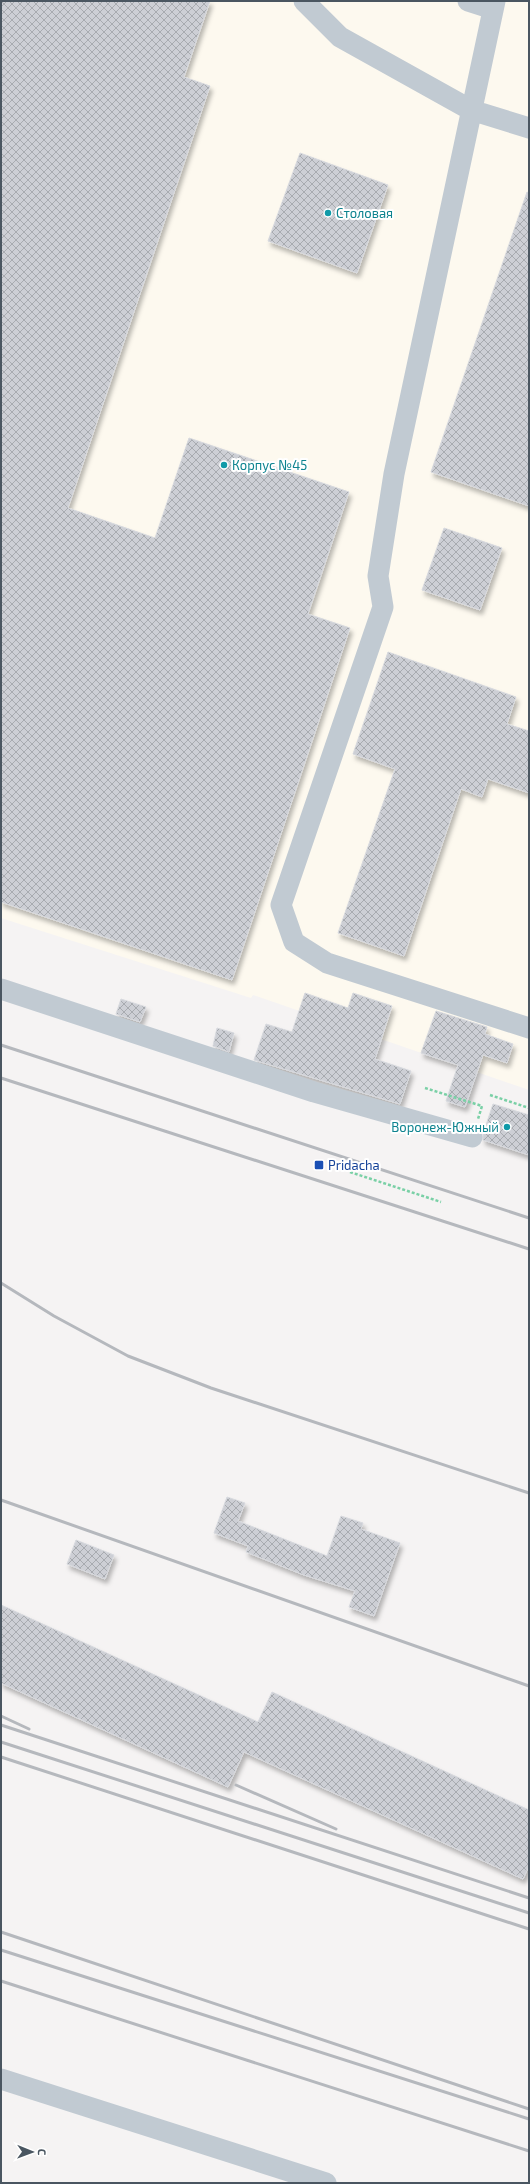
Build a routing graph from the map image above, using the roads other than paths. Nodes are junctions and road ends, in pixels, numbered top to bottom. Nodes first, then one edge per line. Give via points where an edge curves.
1 (304, 1) edge
2 (468, 1) edge
3 (494, 5) edge
4 (471, 110) junction
5 (529, 128) edge
6 (1, 989) edge
7 (529, 1028) edge
8 (472, 1137) dead end
9 (1, 2079) edge
10 (326, 2183) edge

1 - 4 street via 340,37
2 - 3 street
3 - 4 street
4 - 5 street
4 - 7 street via 394,474 378,576 383,607 281,905 294,942 327,963
6 - 8 street via 314,1092
9 - 10 street

